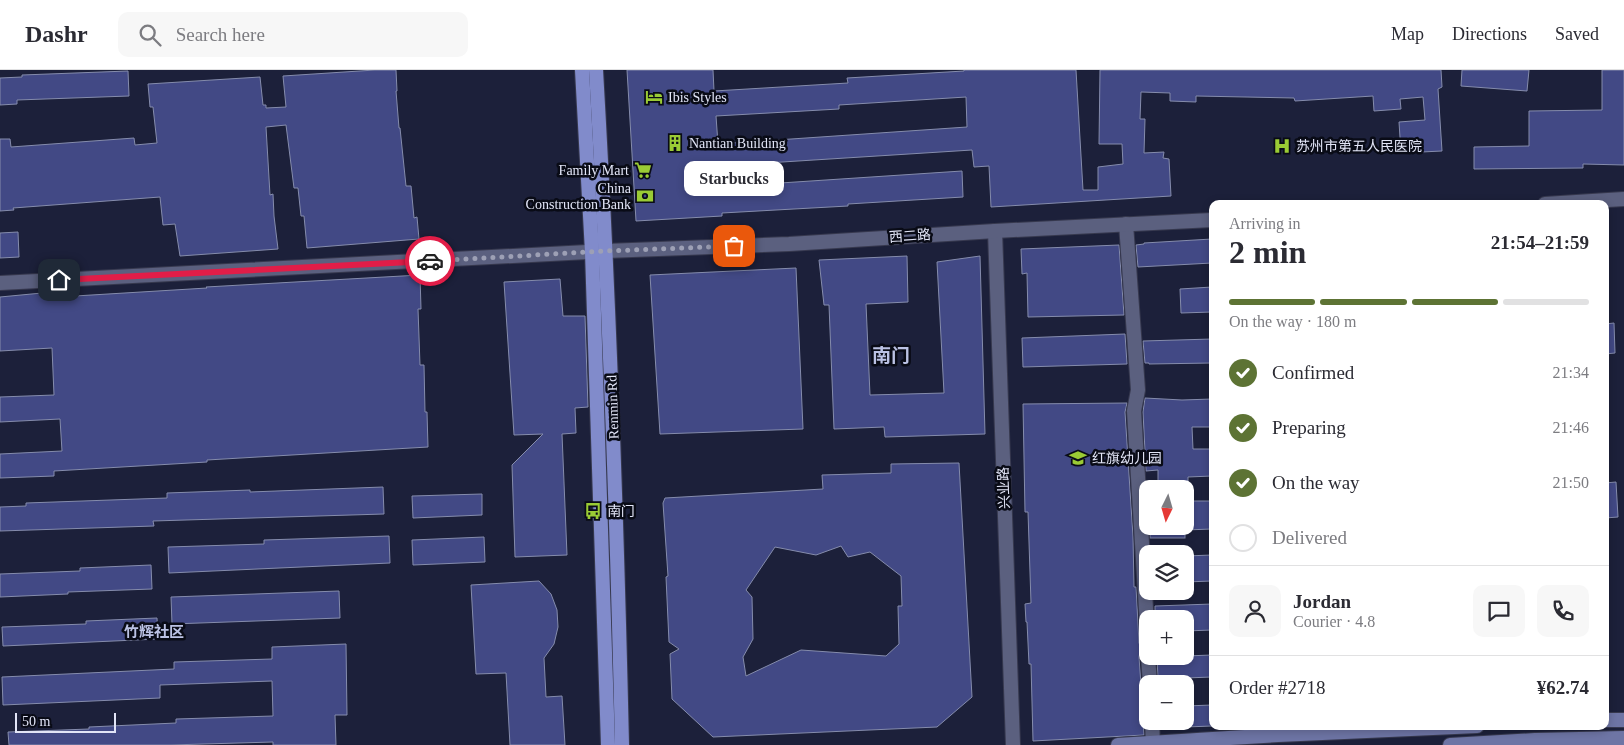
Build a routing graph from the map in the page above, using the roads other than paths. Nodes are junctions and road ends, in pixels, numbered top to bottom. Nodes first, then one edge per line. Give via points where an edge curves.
1 (582, 70) edge
2 (596, 70) edge
3 (1624, 199) edge
4 (1608, 200) edge
5 (1209, 220) edge
6 (1126, 224) junction
7 (995, 231) junction
8 (606, 251) junction
9 (592, 252) junction
10 (0, 283) edge
11 (1146, 610) edge
12 (1609, 720) edge
13 (1624, 720) edge
14 (1152, 730) edge
15 (1393, 730) edge
16 (1624, 738) edge
17 (1535, 743) edge
18 (1153, 744) edge
19 (608, 745) edge
20 (622, 745) edge
21 (1013, 745) edge
22 (1118, 745) edge
23 (1450, 745) edge

1 - 9 main road, Renmin Rd
2 - 8 main road, Renmin Rd
3 - 4 street
5 - 6 street, 西二路
6 - 7 street, 西二路
6 - 11 street via 1138,390 1134,411
7 - 8 street, 西二路
7 - 21 street, 兴业路
8 - 9 street, 西二路
8 - 20 main road, Renmin Rd
9 - 10 street, 西二路
9 - 19 main road, Renmin Rd
12 - 13 main road
14 - 18 street
15 - 18 main road
16 - 17 main road
17 - 23 main road
18 - 22 main road

